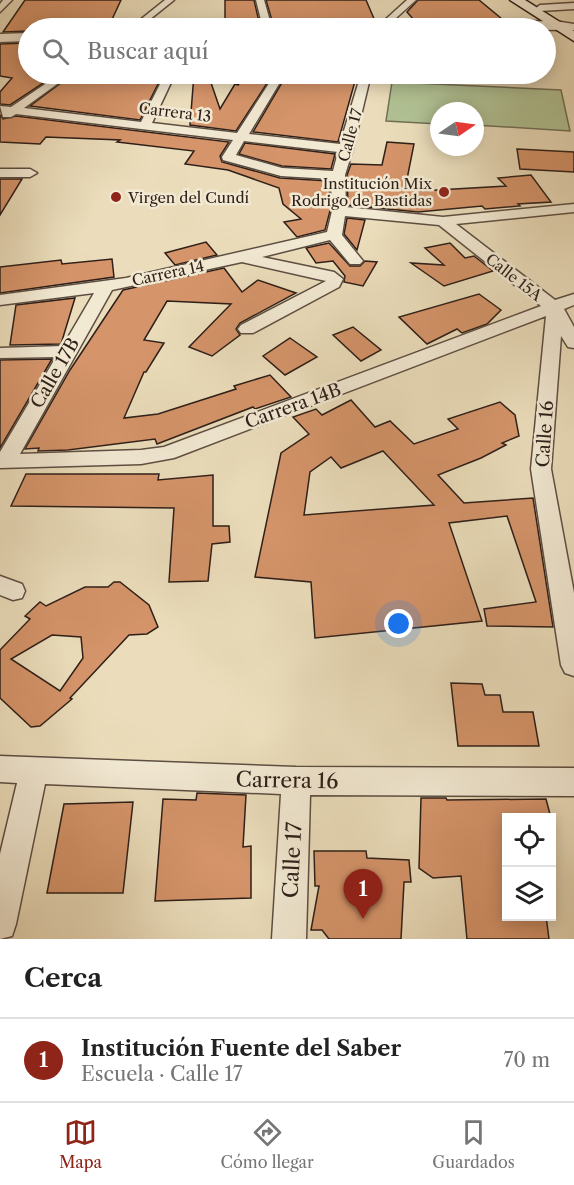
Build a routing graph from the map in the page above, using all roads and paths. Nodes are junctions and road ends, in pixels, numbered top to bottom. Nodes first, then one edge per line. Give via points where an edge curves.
1 (8, 0) edge
2 (170, 0) edge
3 (260, 0) edge
4 (412, 0) edge
5 (516, 0) edge
6 (528, 0) edge
7 (574, 6) edge
8 (540, 8) junction
9 (0, 9) edge
10 (147, 18) edge
11 (265, 18) edge
12 (392, 18) edge
13 (546, 18) edge
14 (552, 18) edge
15 (18, 32) edge
16 (0, 33) edge
17 (18, 37) edge
18 (0, 38) edge
19 (49, 84) edge
20 (165, 84) edge
21 (274, 84) edge
22 (363, 84) edge
23 (6, 110) edge
24 (0, 121) edge
25 (145, 125) junction
26 (241, 136) junction
27 (346, 149) junction
28 (0, 173) edge
29 (30, 173) dead end
30 (339, 175) junction
31 (574, 208) edge
32 (339, 211) junction
33 (443, 221) junction
34 (334, 235) junction
35 (242, 258) junction
36 (355, 261) dead end
37 (106, 286) junction
38 (1, 302) edge
39 (564, 304) edge
40 (247, 329) dead end
41 (574, 343) edge
42 (68, 351) junction
43 (0, 353) edge
44 (3, 461) edge
45 (574, 665) edge
46 (0, 769) edge
47 (34, 770) junction
48 (296, 781) junction
49 (574, 782) edge
50 (0, 924) edge
51 (289, 939) edge

1 - 9 street
2 - 10 street
3 - 11 street
4 - 12 street
5 - 13 main road
6 - 8 main road
7 - 8 street
8 - 14 main road
15 - 16 street
17 - 18 street
19 - 23 street
20 - 25 street
21 - 26 street
22 - 27 street, Calle 17
23 - 24 street
23 - 25 street, Carrera 13
25 - 26 street, Carrera 13
26 - 27 street, Carrera 13
26 - 30 street via 228,157 281,172
27 - 30 street, Calle 17
28 - 29 street
30 - 32 street, Calle 17
31 - 33 street
32 - 33 street
32 - 34 street, Calle 17
33 - 39 street, Calle 15A
34 - 35 street, Carrera 14
34 - 36 street
35 - 37 street, Carrera 14
35 - 40 street via 335,279 333,284
37 - 38 street, Carrera 14
37 - 42 street, Calle 17B
39 - 41 street, Calle 15A
39 - 44 street, Carrera 14B via 167,453
39 - 45 street, Calle 16 via 541,469
42 - 43 street
42 - 44 street, Calle 17B
46 - 47 street, Carrera 16
47 - 48 street, Carrera 16
47 - 50 street
48 - 49 street, Carrera 16
48 - 51 street, Calle 17

